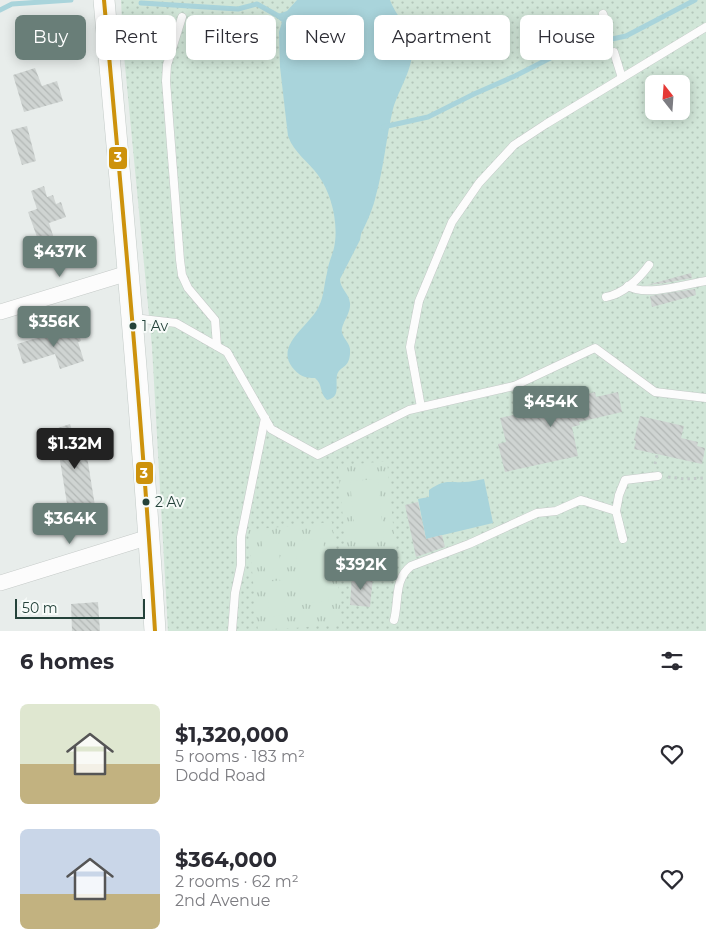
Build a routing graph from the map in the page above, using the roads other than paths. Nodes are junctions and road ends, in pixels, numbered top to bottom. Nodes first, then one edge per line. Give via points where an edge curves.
1 (104, 0) edge
2 (182, 16) dead end
3 (706, 27) edge
4 (614, 52) dead end
5 (622, 78) junction
6 (649, 265) dead end
7 (128, 273) junction
8 (706, 281) edge
9 (628, 286) junction
10 (606, 297) dead end
11 (0, 312) edge
12 (132, 318) junction
13 (217, 346) junction
14 (706, 398) edge
15 (421, 407) junction
16 (265, 418) junction
17 (658, 476) road end
18 (616, 511) junction
19 (149, 536) junction
20 (623, 539) dead end
21 (0, 583) edge
22 (394, 620) dead end
23 (155, 631) edge
24 (232, 631) edge

1 - 7 main road
2 - 13 lane via 166,65 180,260 188,288 215,320
3 - 5 lane
4 - 5 lane
5 - 15 lane via 514,145 478,183 452,222 419,301 410,347
6 - 9 lane
7 - 11 street
7 - 12 main road
8 - 9 lane via 646,291
9 - 10 lane
12 - 13 lane via 176,323
12 - 19 main road
13 - 16 lane via 227,352
14 - 15 lane via 656,392 595,348 514,386
15 - 16 lane via 318,455 271,429
16 - 24 lane via 241,537 241,565
17 - 18 lane via 625,480
18 - 20 lane
18 - 22 lane via 581,500 556,510 537,513 411,566 400,580
19 - 21 street
19 - 23 main road

